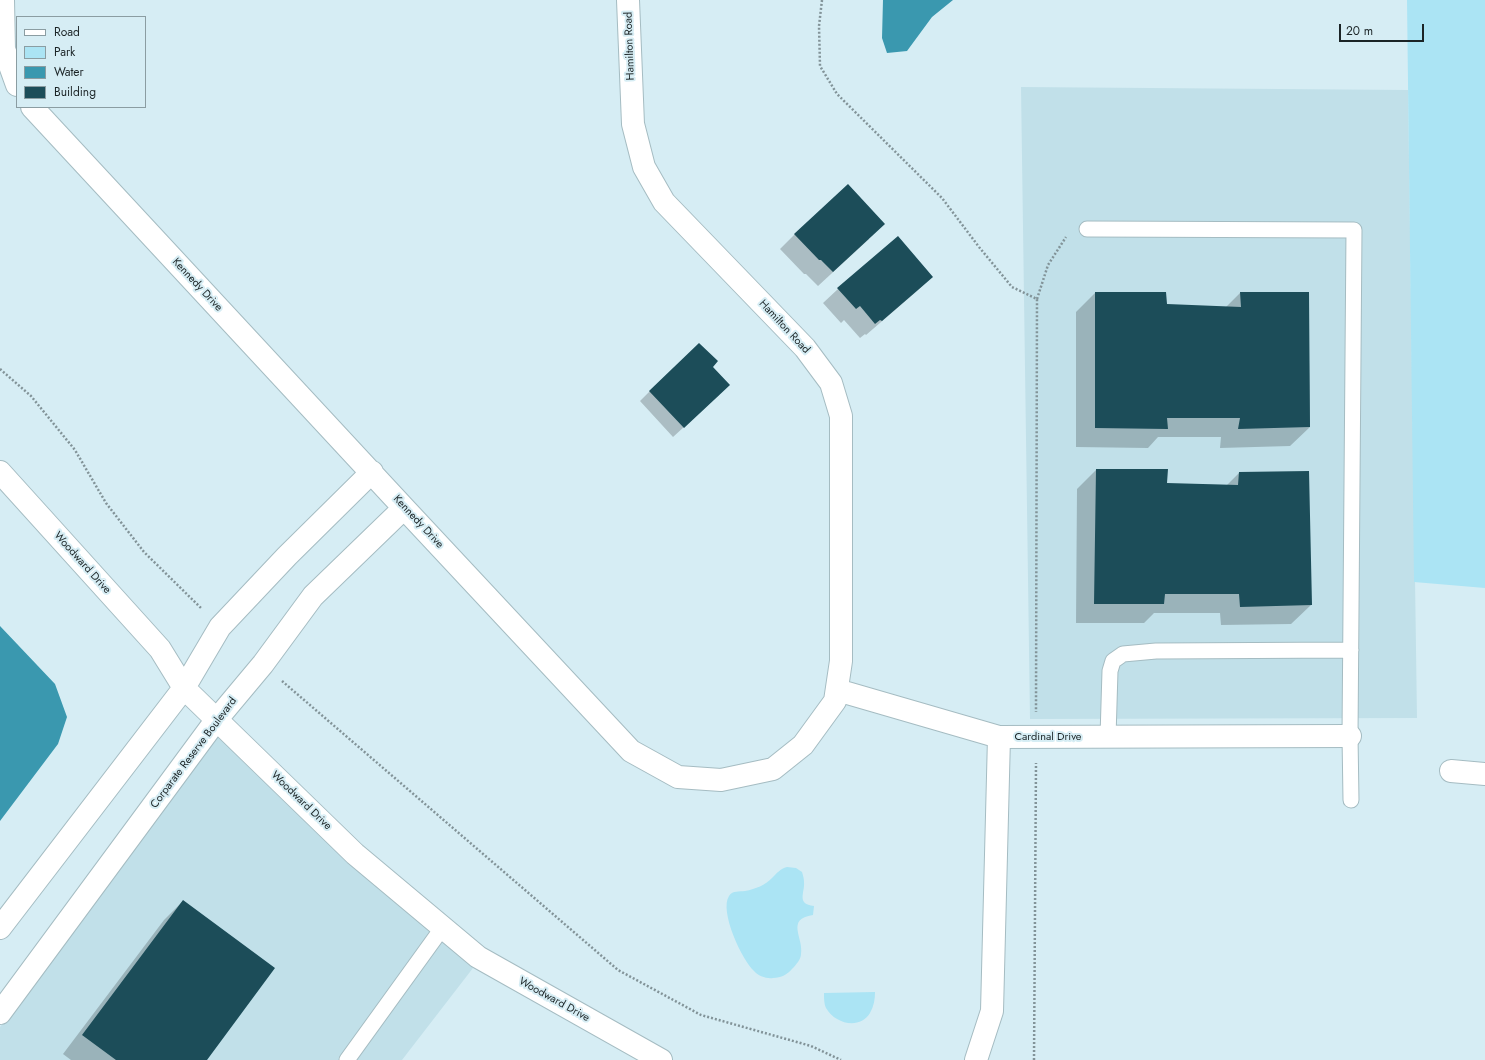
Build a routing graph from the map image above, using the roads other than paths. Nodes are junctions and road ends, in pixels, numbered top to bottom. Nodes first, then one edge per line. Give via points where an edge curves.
1 (3, 0) edge
2 (628, 0) edge
3 (16, 82) edge
4 (33, 108) edge
5 (1087, 229) road end
6 (0, 472) edge
7 (372, 472) junction
8 (404, 508) junction
9 (1351, 650) junction
10 (184, 688) junction
11 (837, 690) junction
12 (217, 720) junction
13 (1350, 736) junction
14 (999, 737) junction
15 (1108, 737) junction
16 (1451, 771) dead end
17 (1485, 774) edge
18 (1351, 800) dead end
19 (442, 927) junction
20 (0, 928) edge
21 (0, 1013) edge
22 (347, 1060) edge
23 (661, 1060) edge
24 (976, 1060) edge

1 - 3 street via 4,49
2 - 11 street, Hamilton Road via 633,124 644,167 664,202 805,348 831,383 841,416 841,661
4 - 7 street, Kennedy Drive
5 - 9 lane via 1354,230
6 - 10 street, Woodward Drive via 160,649
7 - 8 street, Kennedy Drive
7 - 10 street via 220,627
8 - 11 street, Kennedy Drive via 631,751 678,777 721,780 772,769 802,746 835,701
8 - 12 street, Corparate Reserve Boulevard via 313,596 263,664
9 - 13 lane
9 - 15 lane via 1156,651 1123,654 1113,661 1110,671
10 - 12 street, Woodward Drive
10 - 20 street
11 - 14 street
12 - 19 street, Woodward Drive via 355,854
12 - 21 street, Corparate Reserve Boulevard
13 - 15 street, Cardinal Drive
13 - 18 lane
14 - 15 street, Cardinal Drive
14 - 24 street, Cardinal Drive via 992,1011
16 - 17 street
19 - 22 lane
19 - 23 street, Woodward Drive via 478,957

